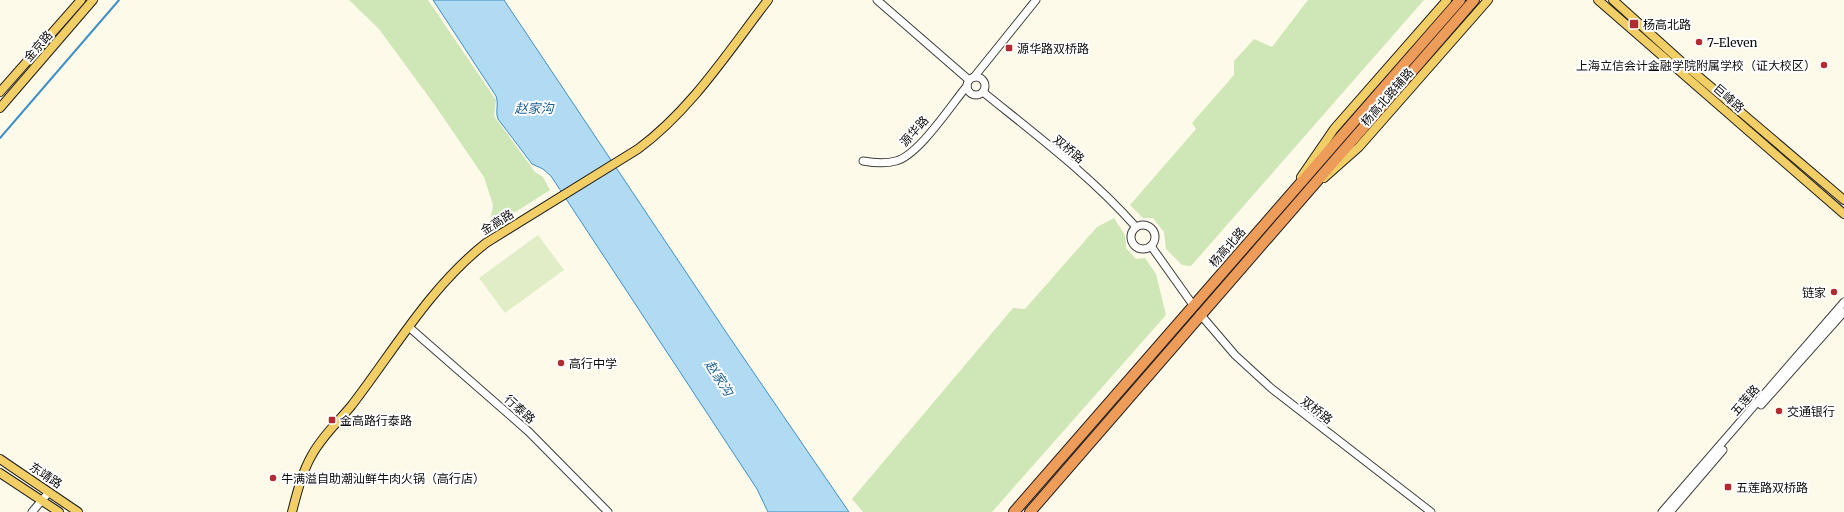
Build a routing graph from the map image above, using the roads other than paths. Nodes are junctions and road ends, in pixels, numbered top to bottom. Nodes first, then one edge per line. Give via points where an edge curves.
1 (81, 0) edge
2 (93, 0) edge
3 (768, 0) edge
4 (877, 0) edge
5 (1036, 0) edge
6 (1447, 0) edge
7 (1460, 0) edge
8 (1474, 0) edge
9 (1488, 0) edge
10 (1598, 0) edge
11 (1613, 0) edge
12 (970, 81) junction
13 (0, 92) edge
14 (983, 92) junction
15 (1, 104) edge
16 (863, 161) dead end
17 (1288, 196) junction
18 (1844, 200) edge
19 (1297, 203) junction
20 (1844, 214) edge
21 (1136, 228) junction
22 (1151, 246) junction
23 (1844, 302) edge
24 (1193, 305) junction
25 (1844, 312) edge
26 (1200, 314) junction
27 (410, 328) junction
28 (0, 459) edge
29 (0, 473) edge
30 (49, 492) junction
31 (42, 500) junction
32 (32, 512) edge
33 (59, 512) edge
34 (78, 512) edge
35 (292, 512) edge
36 (608, 512) edge
37 (1014, 512) edge
38 (1030, 512) edge
39 (1431, 512) edge
40 (1662, 512) edge
41 (1670, 512) edge

1 - 13 main road, 金京路
2 - 15 main road, 金京路
3 - 27 main road, 金高路 via 669,123 638,149 486,243 450,276 429,300
4 - 12 street
5 - 12 street, 源华路
6 - 17 main road, 杨高北路辅路 via 1334,129
7 - 17 highway, 杨高北路
8 - 19 highway, 杨高北路
9 - 19 main road, 杨高北路辅路 via 1359,147
10 - 20 main road, 巨峰路
11 - 18 main road, 巨峰路
12 - 14 street via 979,78 984,81
12 - 14 street via 968,91 972,95 978,96
12 - 16 street, 源华路 via 908,156 898,161
14 - 21 street, 双桥路 via 1086,177
17 - 24 highway, 杨高北路
19 - 26 highway, 杨高北路
21 - 22 street via 1132,234 1134,244 1140,248
21 - 22 street via 1142,225 1152,229 1155,236
22 - 24 street
23 - 40 street, 五莲路
24 - 37 highway, 杨高北路
25 - 41 street, 五莲路
26 - 38 highway, 杨高北路
26 - 39 street, 双桥路 via 1235,355 1271,388
27 - 35 main road, 金高路 via 313,453
27 - 36 street, 行泰路 via 529,432
28 - 30 main road, 东靖路
29 - 31 main road, 东靖路
30 - 31 street
30 - 34 main road, 东靖路
31 - 32 street
31 - 33 main road, 东靖路

